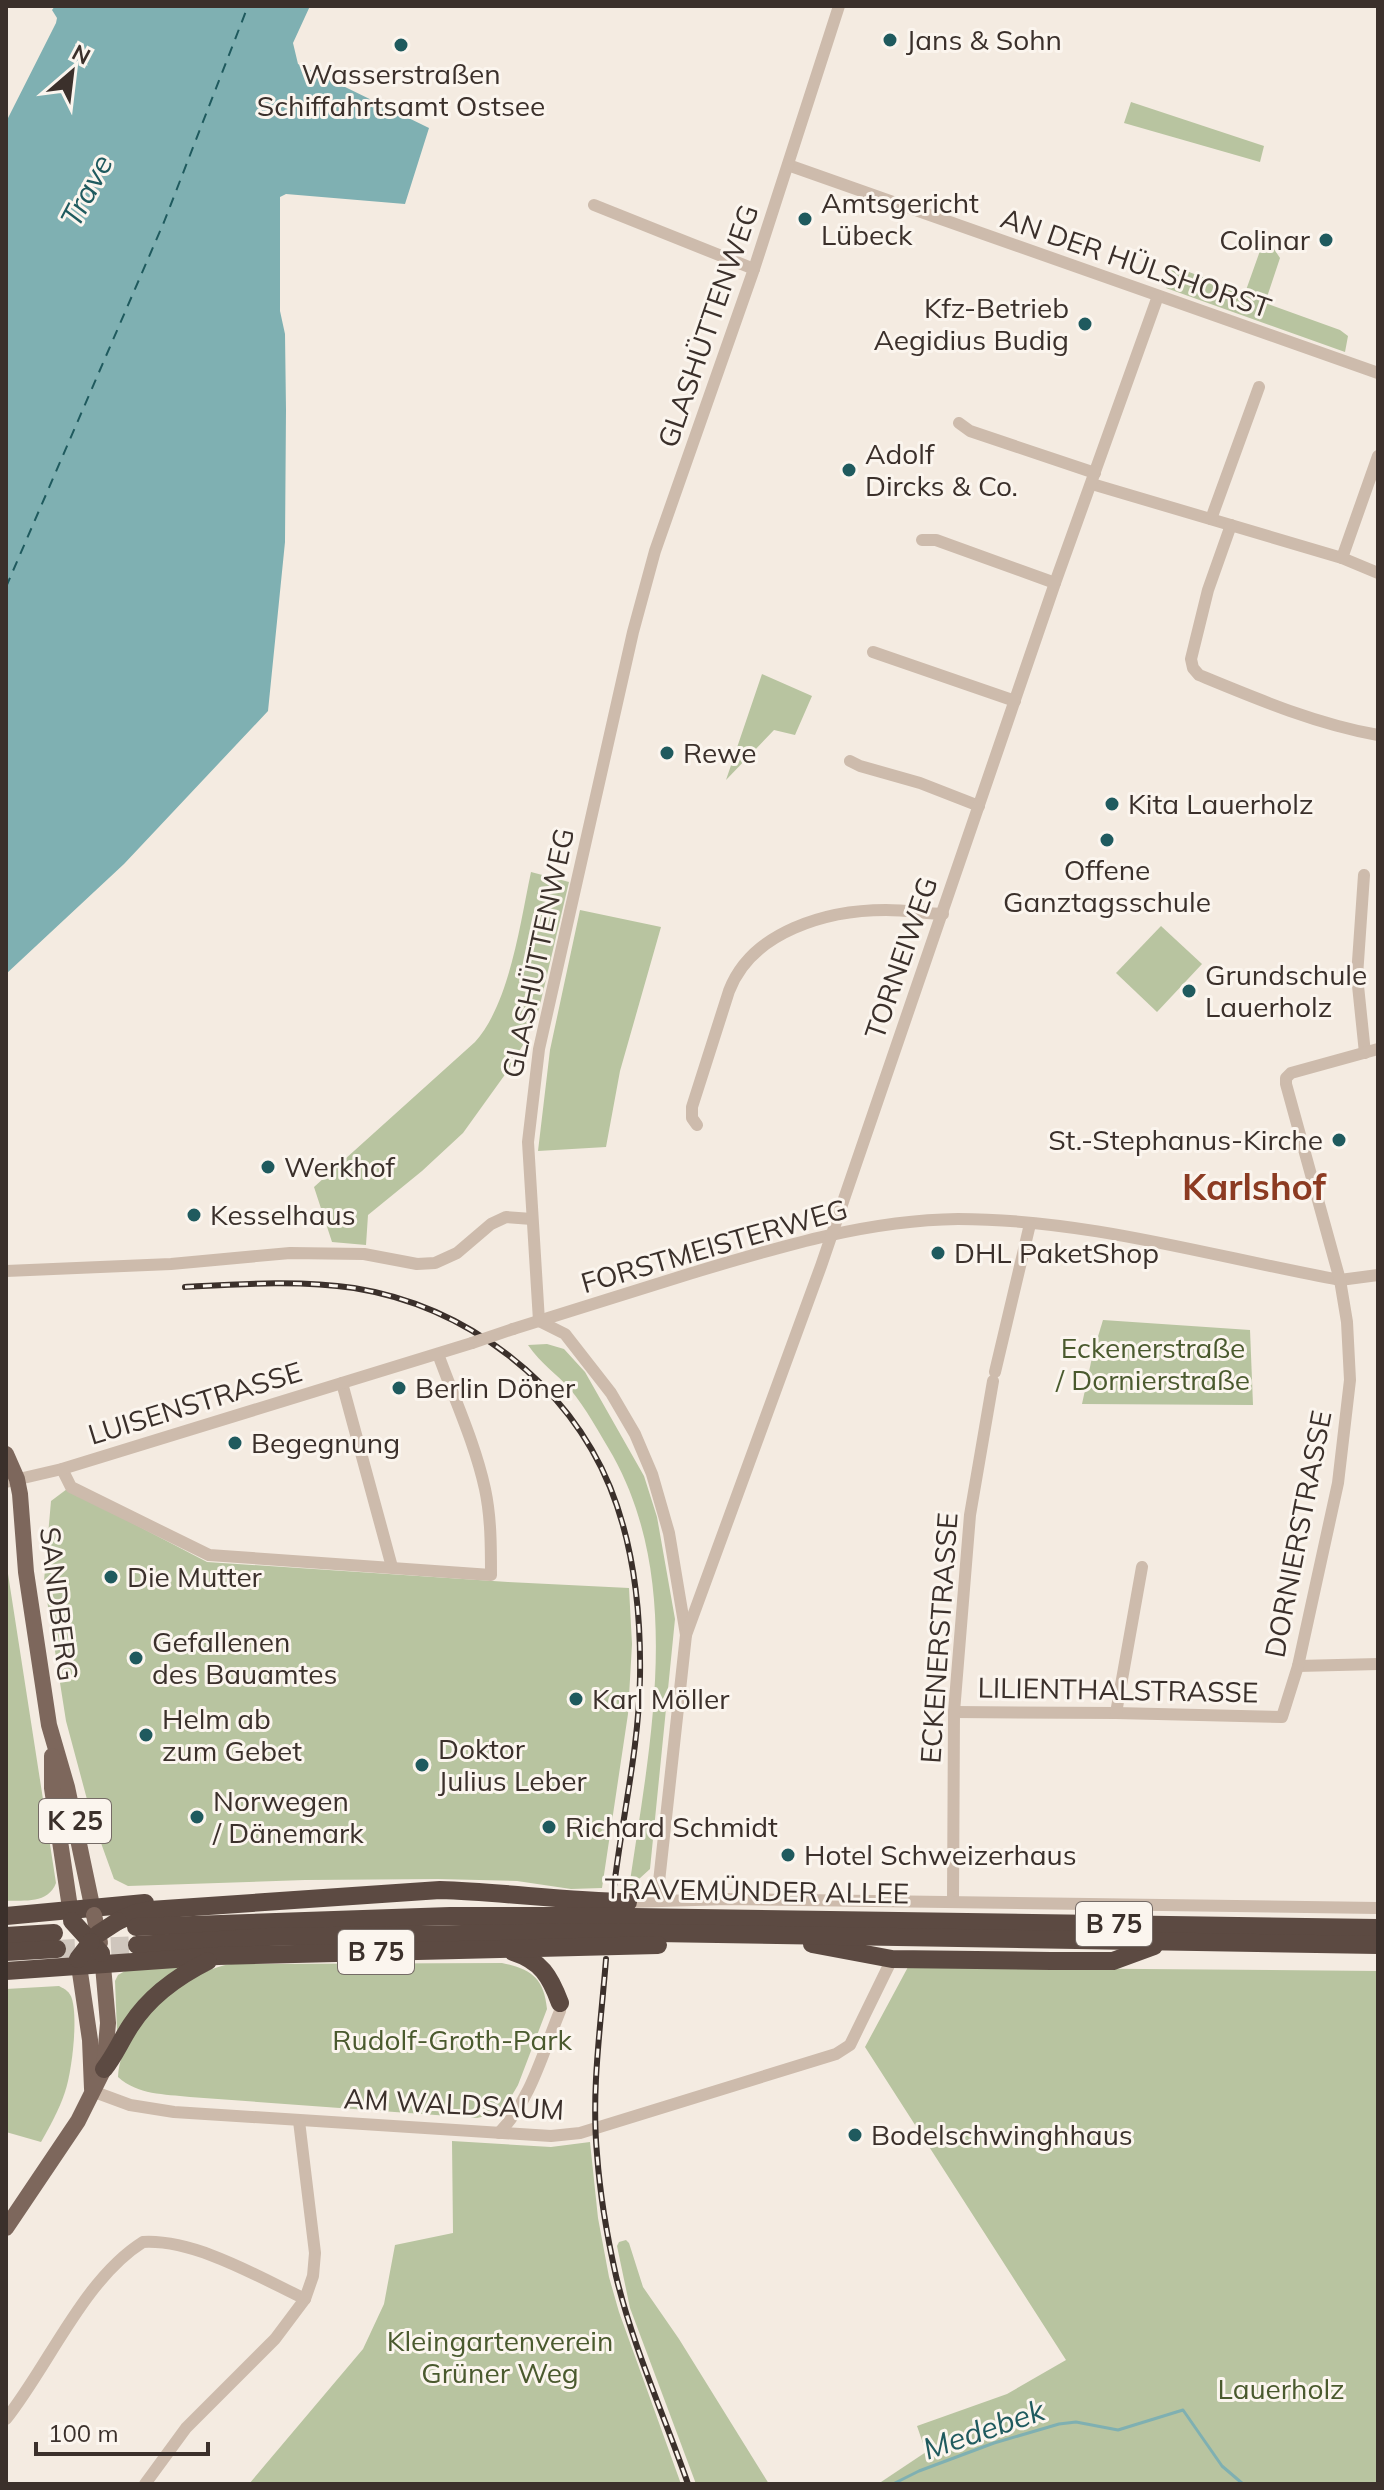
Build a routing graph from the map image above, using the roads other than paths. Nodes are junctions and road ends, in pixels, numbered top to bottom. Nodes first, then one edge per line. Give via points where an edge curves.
1 (839, 6) edge
2 (788, 165) junction
3 (594, 205) dead end
4 (754, 269) junction
5 (1158, 296) junction
6 (1378, 373) edge
7 (1259, 387) dead end
8 (959, 423) dead end
9 (1378, 456) edge
10 (1094, 479) junction
11 (1211, 519) junction
12 (1231, 525) junction
13 (922, 540) dead end
14 (1342, 558) junction
15 (1378, 573) edge
16 (1055, 583) junction
17 (873, 652) dead end
18 (1015, 701) junction
19 (1378, 735) edge
20 (850, 761) dead end
21 (979, 806) junction
22 (1364, 875) dead end
23 (943, 914) junction
24 (1378, 1049) edge
25 (1365, 1053) junction
26 (697, 1125) dead end
27 (532, 1219) junction
28 (1030, 1224) junction
29 (831, 1234) junction
30 (6, 1271) edge
31 (1378, 1275) edge
32 (1340, 1280) junction
33 (539, 1321) junction
34 (438, 1354) junction
35 (342, 1383) junction
36 (6, 1454) edge
37 (62, 1469) junction
38 (11, 1481) edge
39 (392, 1567) junction
40 (1142, 1567) dead end
41 (686, 1635) junction
42 (1378, 1664) edge
43 (1298, 1666) junction
44 (954, 1712) junction
45 (1116, 1713) junction
46 (1282, 1717) joint
47 (51, 1734) junction
48 (401, 1892) junction
49 (657, 1900) junction
50 (953, 1901) junction
51 (628, 1902) joint
52 (203, 1906) junction
53 (1378, 1908) edge
54 (68, 1915) junction
55 (6, 1916) edge
56 (567, 1916) junction
57 (1378, 1928) edge
58 (130, 1931) junction
59 (762, 1934) junction
60 (6, 1936) edge
61 (97, 1936) junction
62 (1166, 1941) junction
63 (1378, 1945) edge
64 (502, 1949) junction
65 (6, 1952) edge
66 (218, 1956) junction
67 (892, 1959) junction
68 (74, 1965) junction
69 (6, 1971) edge
70 (560, 2003) joint
71 (104, 2069) junction
72 (92, 2091) junction
73 (299, 2121) junction
74 (499, 2133) junction
75 (6, 2228) edge
76 (305, 2299) junction
77 (6, 2419) edge
78 (145, 2484) edge

1 - 2 street, GLASHÜTTENWEG
2 - 4 street, GLASHÜTTENWEG
2 - 5 street, AN DER HÜLSHORST
3 - 4 street
4 - 27 street, GLASHÜTTENWEG via 655,551 633,632 539,1049 528,1142
5 - 6 street, AN DER HÜLSHORST
5 - 10 street, TORNEIWEG
7 - 11 street
8 - 10 street
9 - 14 street
10 - 11 street
10 - 16 street, TORNEIWEG
11 - 12 street
12 - 14 street
12 - 19 street via 1208,590 1193,668 1255,698 1346,730
13 - 16 street via 936,540
14 - 15 street
16 - 18 street, TORNEIWEG
17 - 18 street
18 - 21 street, TORNEIWEG
20 - 21 street
21 - 23 street, TORNEIWEG
22 - 25 street via 1357,976
23 - 26 street via 871,910 827,917 801,924 757,950 729,991 692,1107
23 - 29 street, TORNEIWEG
24 - 25 street
25 - 32 street, DORNIERSTRASSE via 1286,1078
27 - 30 street via 506,1217 435,1263 364,1254 290,1253
27 - 33 street, GLASHÜTTENWEG
28 - 29 street, FORSTMEISTERWEG via 959,1219
28 - 32 street, FORSTMEISTERWEG via 1112,1234
28 - 44 street, ECKENERSTRASSE via 994,1376 970,1515
29 - 33 street, FORSTMEISTERWEG
29 - 41 street, TORNEIWEG
31 - 32 street, FORSTMEISTERWEG
32 - 43 street, DORNIERSTRASSE via 1350,1380 1338,1483
33 - 34 street, LUISENSTRASSE, bridge
33 - 41 street via 565,1334 635,1434 669,1533
34 - 35 street, LUISENSTRASSE
34 - 39 street, LUISENSTRASSE via 485,1489 491,1575
35 - 37 street, LUISENSTRASSE
35 - 39 street, LUISENSTRASSE
36 - 38 main road, K 25
37 - 38 street, LUISENSTRASSE
37 - 39 street, LUISENSTRASSE via 71,1487 209,1555
38 - 47 main road, SANDBERG / K 25
40 - 45 street
41 - 49 street
42 - 43 street
43 - 46 street, DORNIERSTRASSE
44 - 45 street, LILIENTHALSTRASSE
44 - 50 street, ECKENERSTRASSE
45 - 46 street, LILIENTHALSTRASSE
47 - 54 main road, SANDBERG / K 25 via 52,1788
47 - 61 main road, SANDBERG / K 25
48 - 51 highway via 479,1891
48 - 52 highway, B 75
48 - 56 highway, B 75
49 - 50 street, TRAVEMÜNDER ALLEE
49 - 51 street, TRAVEMÜNDER ALLEE
50 - 53 street, TRAVEMÜNDER ALLEE
52 - 58 highway, B 75 via 136,1913
52 - 61 highway via 146,1903
54 - 55 highway
54 - 61 highway, bridge
54 - 61 highway
54 - 68 main road, K 25, bridge
56 - 57 highway, TRAVEMÜNDER ALLEE / B 75
56 - 58 highway, TRAVEMÜNDER ALLEE via 406,1917
58 - 59 highway, TRAVEMÜNDER ALLEE via 268,1937
58 - 61 highway, B 75, bridge
59 - 62 highway, TRAVEMÜNDER ALLEE / B 75
59 - 64 highway, B 75 via 673,1944
59 - 67 highway
60 - 65 highway via 56,1941
61 - 66 highway via 131,1963
61 - 68 highway, B 75, bridge
61 - 71 main road, SANDBERG via 108,2023
62 - 63 highway, TRAVEMÜNDER ALLEE / B 75
62 - 67 highway via 1113,1961
64 - 66 highway, B 75
64 - 70 highway via 542,1968
66 - 71 highway, B 75 via 170,1983 148,2003
67 - 74 street, AM WALDSAUM via 850,2045 836,2054 580,2133
68 - 69 highway
68 - 72 main road, B 75 via 90,2040
70 - 74 street via 526,2096
71 - 72 main road, B 75
72 - 73 street, AM WALDSAUM via 130,2105 174,2112
72 - 75 main road, B 75 via 78,2121
73 - 74 street, AM WALDSAUM
73 - 76 street via 315,2253
76 - 77 street via 196,2251 143,2242 116,2262 88,2298
76 - 78 street via 275,2339 186,2428

